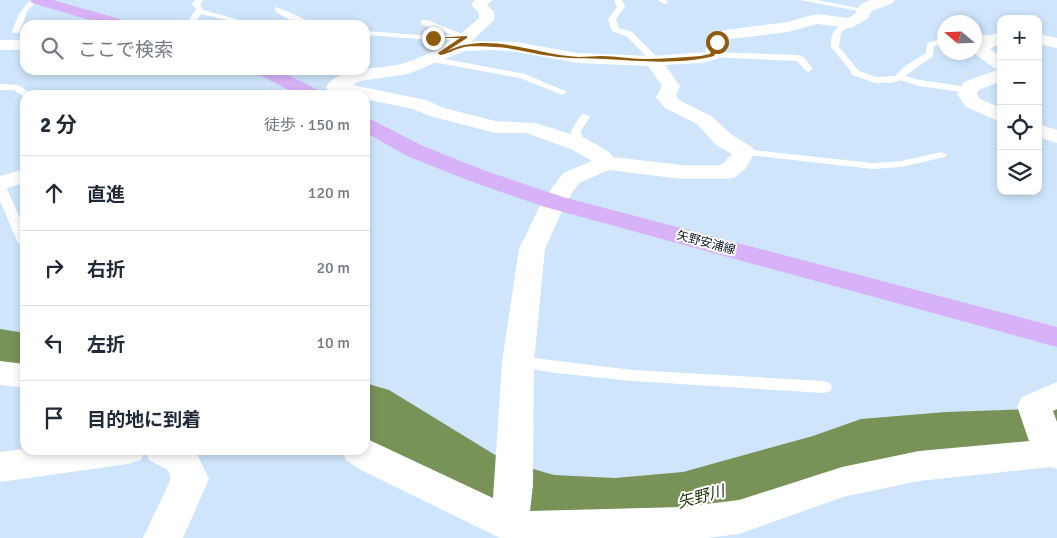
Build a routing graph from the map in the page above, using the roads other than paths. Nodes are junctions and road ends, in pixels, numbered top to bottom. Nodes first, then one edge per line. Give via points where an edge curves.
1 (35, 0) edge
2 (199, 0) edge
3 (618, 0) edge
4 (804, 0) edge
5 (887, 0) edge
6 (476, 2) edge
7 (278, 9) dead end
8 (864, 10) junction
9 (199, 12) junction
10 (21, 20) edge
11 (106, 20) edge
12 (195, 20) edge
13 (236, 20) edge
14 (299, 20) edge
15 (424, 22) dead end
16 (851, 23) junction
17 (370, 33) edge
18 (982, 36) edge
19 (466, 37) junction
20 (997, 37) edge
21 (20, 38) edge
22 (997, 38) edge
23 (1042, 40) edge
24 (937, 42) edge
25 (1057, 43) edge
26 (0, 45) edge
27 (712, 55) junction
28 (435, 56) junction
29 (654, 61) junction
30 (997, 63) edge
31 (809, 69) dead end
32 (370, 74) edge
33 (274, 75) edge
34 (349, 75) edge
35 (997, 76) edge
36 (900, 77) junction
37 (0, 87) edge
38 (20, 90) edge
39 (303, 90) edge
40 (330, 90) edge
41 (967, 90) junction
42 (562, 92) dead end
43 (370, 97) edge
44 (997, 114) edge
45 (585, 117) dead end
46 (370, 127) edge
47 (1042, 131) edge
48 (1057, 137) edge
49 (579, 144) junction
50 (744, 152) junction
51 (941, 155) dead end
52 (606, 162) junction
53 (20, 177) edge
54 (0, 183) edge
55 (0, 187) edge
56 (554, 202) junction
57 (20, 232) edge
58 (1057, 337) edge
59 (518, 362) junction
60 (0, 373) edge
61 (20, 375) edge
62 (824, 387) dead end
63 (1050, 433) edge
64 (90, 455) edge
65 (172, 455) edge
66 (366, 455) edge
67 (0, 467) edge
68 (521, 519) edge
69 (163, 538) edge

1 - 10 lane via 28,4
1 - 11 main road
2 - 9 lane via 196,4
3 - 29 lane via 621,7 612,19 615,29 629,34
4 - 8 lane
5 - 8 street via 875,2
6 - 19 street via 486,12 487,19
7 - 14 lane
8 - 16 street via 862,16
9 - 12 lane
9 - 13 lane
15 - 19 lane
16 - 27 street via 817,19 725,35 717,42
16 - 36 lane via 840,28 834,41 855,73 884,81
17 - 19 lane
18 - 20 lane
19 - 28 street
21 - 26 street
22 - 30 street via 980,46 980,50
23 - 25 street
24 - 36 lane via 930,45 930,54
27 - 29 street
27 - 31 lane via 797,58
28 - 29 street via 461,46 493,46 578,58
28 - 32 street via 404,69
28 - 42 lane via 522,76
29 - 50 street via 671,86 666,97 672,104 696,115 724,140
33 - 39 main road
34 - 40 street
35 - 41 street
36 - 41 lane
37 - 38 lane
41 - 44 street via 973,103
43 - 49 street via 419,104 437,112 496,127 528,127
45 - 49 lane via 576,131
46 - 56 main road, 矢野安浦線 via 415,152
47 - 48 street
49 - 52 street
50 - 51 lane via 873,166
50 - 52 street via 738,163 727,172 682,172
52 - 56 street via 571,178
53 - 54 street
55 - 57 lane
56 - 58 main road, 矢野安浦線
56 - 59 street via 532,248
59 - 62 lane via 702,381
59 - 68 street
60 - 61 street
63 - 68 street via 852,480 739,518 682,524
64 - 67 street
65 - 69 street via 183,461 190,478
66 - 68 street

